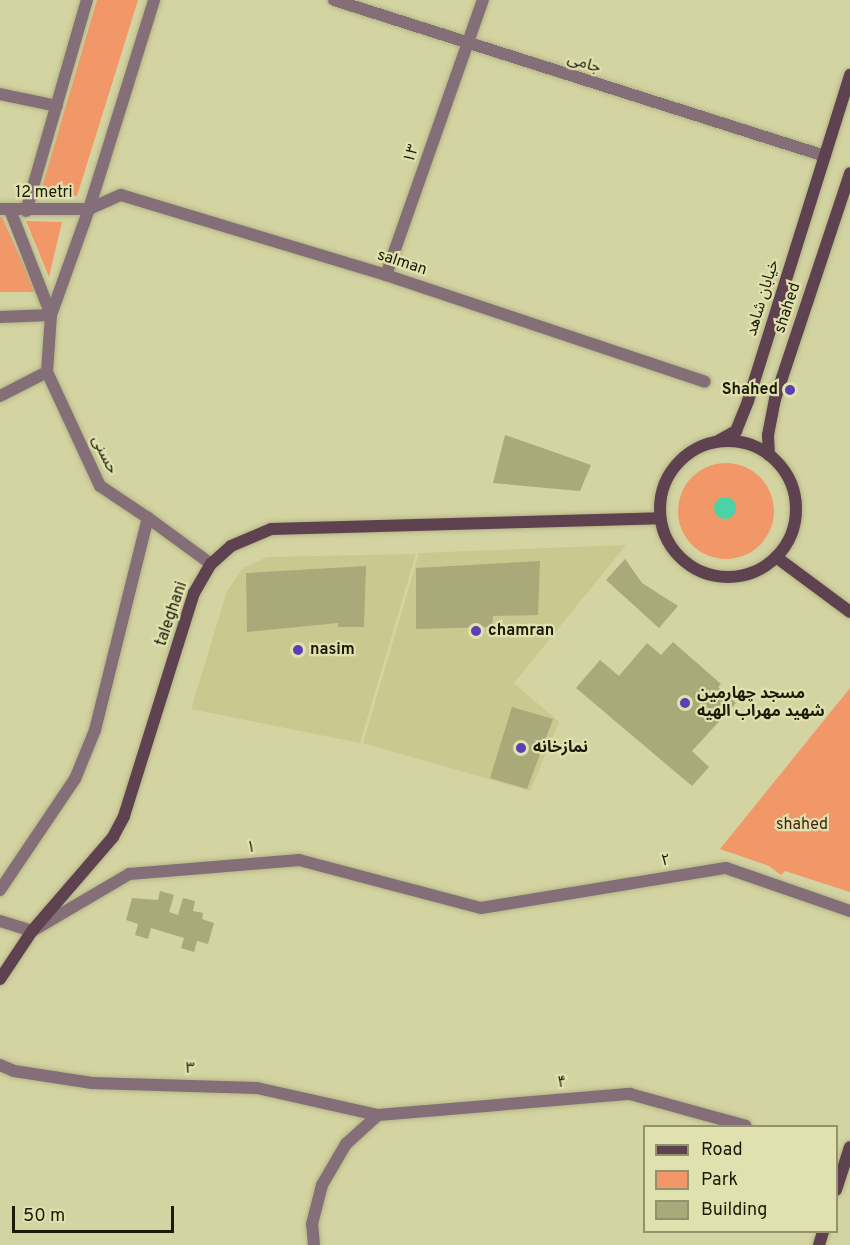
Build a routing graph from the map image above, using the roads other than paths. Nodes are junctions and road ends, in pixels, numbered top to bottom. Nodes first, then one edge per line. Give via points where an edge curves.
1 (87, 0) edge
2 (154, 0) edge
3 (334, 0) edge
4 (483, 0) edge
5 (469, 45) junction
6 (850, 75) edge
7 (0, 94) edge
8 (57, 106) junction
9 (825, 156) junction
10 (850, 173) edge
11 (89, 209) junction
12 (5, 210) edge
13 (26, 211) junction
14 (387, 275) junction
15 (51, 315) junction
16 (0, 317) edge
17 (47, 372) junction
18 (705, 382) dead end
19 (0, 396) edge
20 (718, 441) junction
21 (769, 455) junction
22 (148, 518) junction
23 (660, 518) junction
24 (776, 558) junction
25 (211, 564) junction
26 (850, 612) edge
27 (0, 890) edge
28 (481, 908) joint
29 (850, 911) edge
30 (0, 921) edge
31 (33, 932) junction
32 (0, 979) edge
33 (0, 1065) edge
34 (378, 1115) junction
35 (742, 1125) edge
36 (846, 1152) edge
37 (838, 1186) edge
38 (314, 1245) edge

1 - 8 street
2 - 11 street, حسنی
3 - 5 street, جامی
4 - 5 street, ۱۳
5 - 9 street, جامی
5 - 14 street, ۱۳
6 - 9 main road
7 - 8 street
8 - 13 street
9 - 20 main road, خیابان شاهد via 748,401 736,430
10 - 21 main road, shahed via 775,399 768,435
11 - 13 street, 12 metri
11 - 14 street, salman via 121,195
11 - 15 street, حسنی
12 - 13 street, 12 metri
12 - 15 street
14 - 18 street, salman
15 - 16 street
15 - 17 street, حسنی
17 - 19 street
17 - 22 street, حسنی via 100,486
20 - 21 main road via 754,446
20 - 23 main road via 686,455 673,468 662,492
21 - 24 main road via 790,481 796,513 790,537
22 - 25 street, حسنی
22 - 27 street via 95,730 75,779
23 - 24 main road via 672,549 684,561 714,576 747,574
23 - 25 main road, taleghani via 271,529 231,546
24 - 26 main road
25 - 31 main road, taleghani via 194,593 124,816 113,837
28 - 29 street, ۲ via 726,868
28 - 31 street, ۱ via 299,860 129,874
30 - 31 street
31 - 32 main road, taleghani
33 - 34 street, ۳ via 14,1071 92,1083 257,1088
34 - 35 street, ۴ via 630,1094
34 - 38 street via 346,1144 322,1185 312,1224
36 - 37 main road

